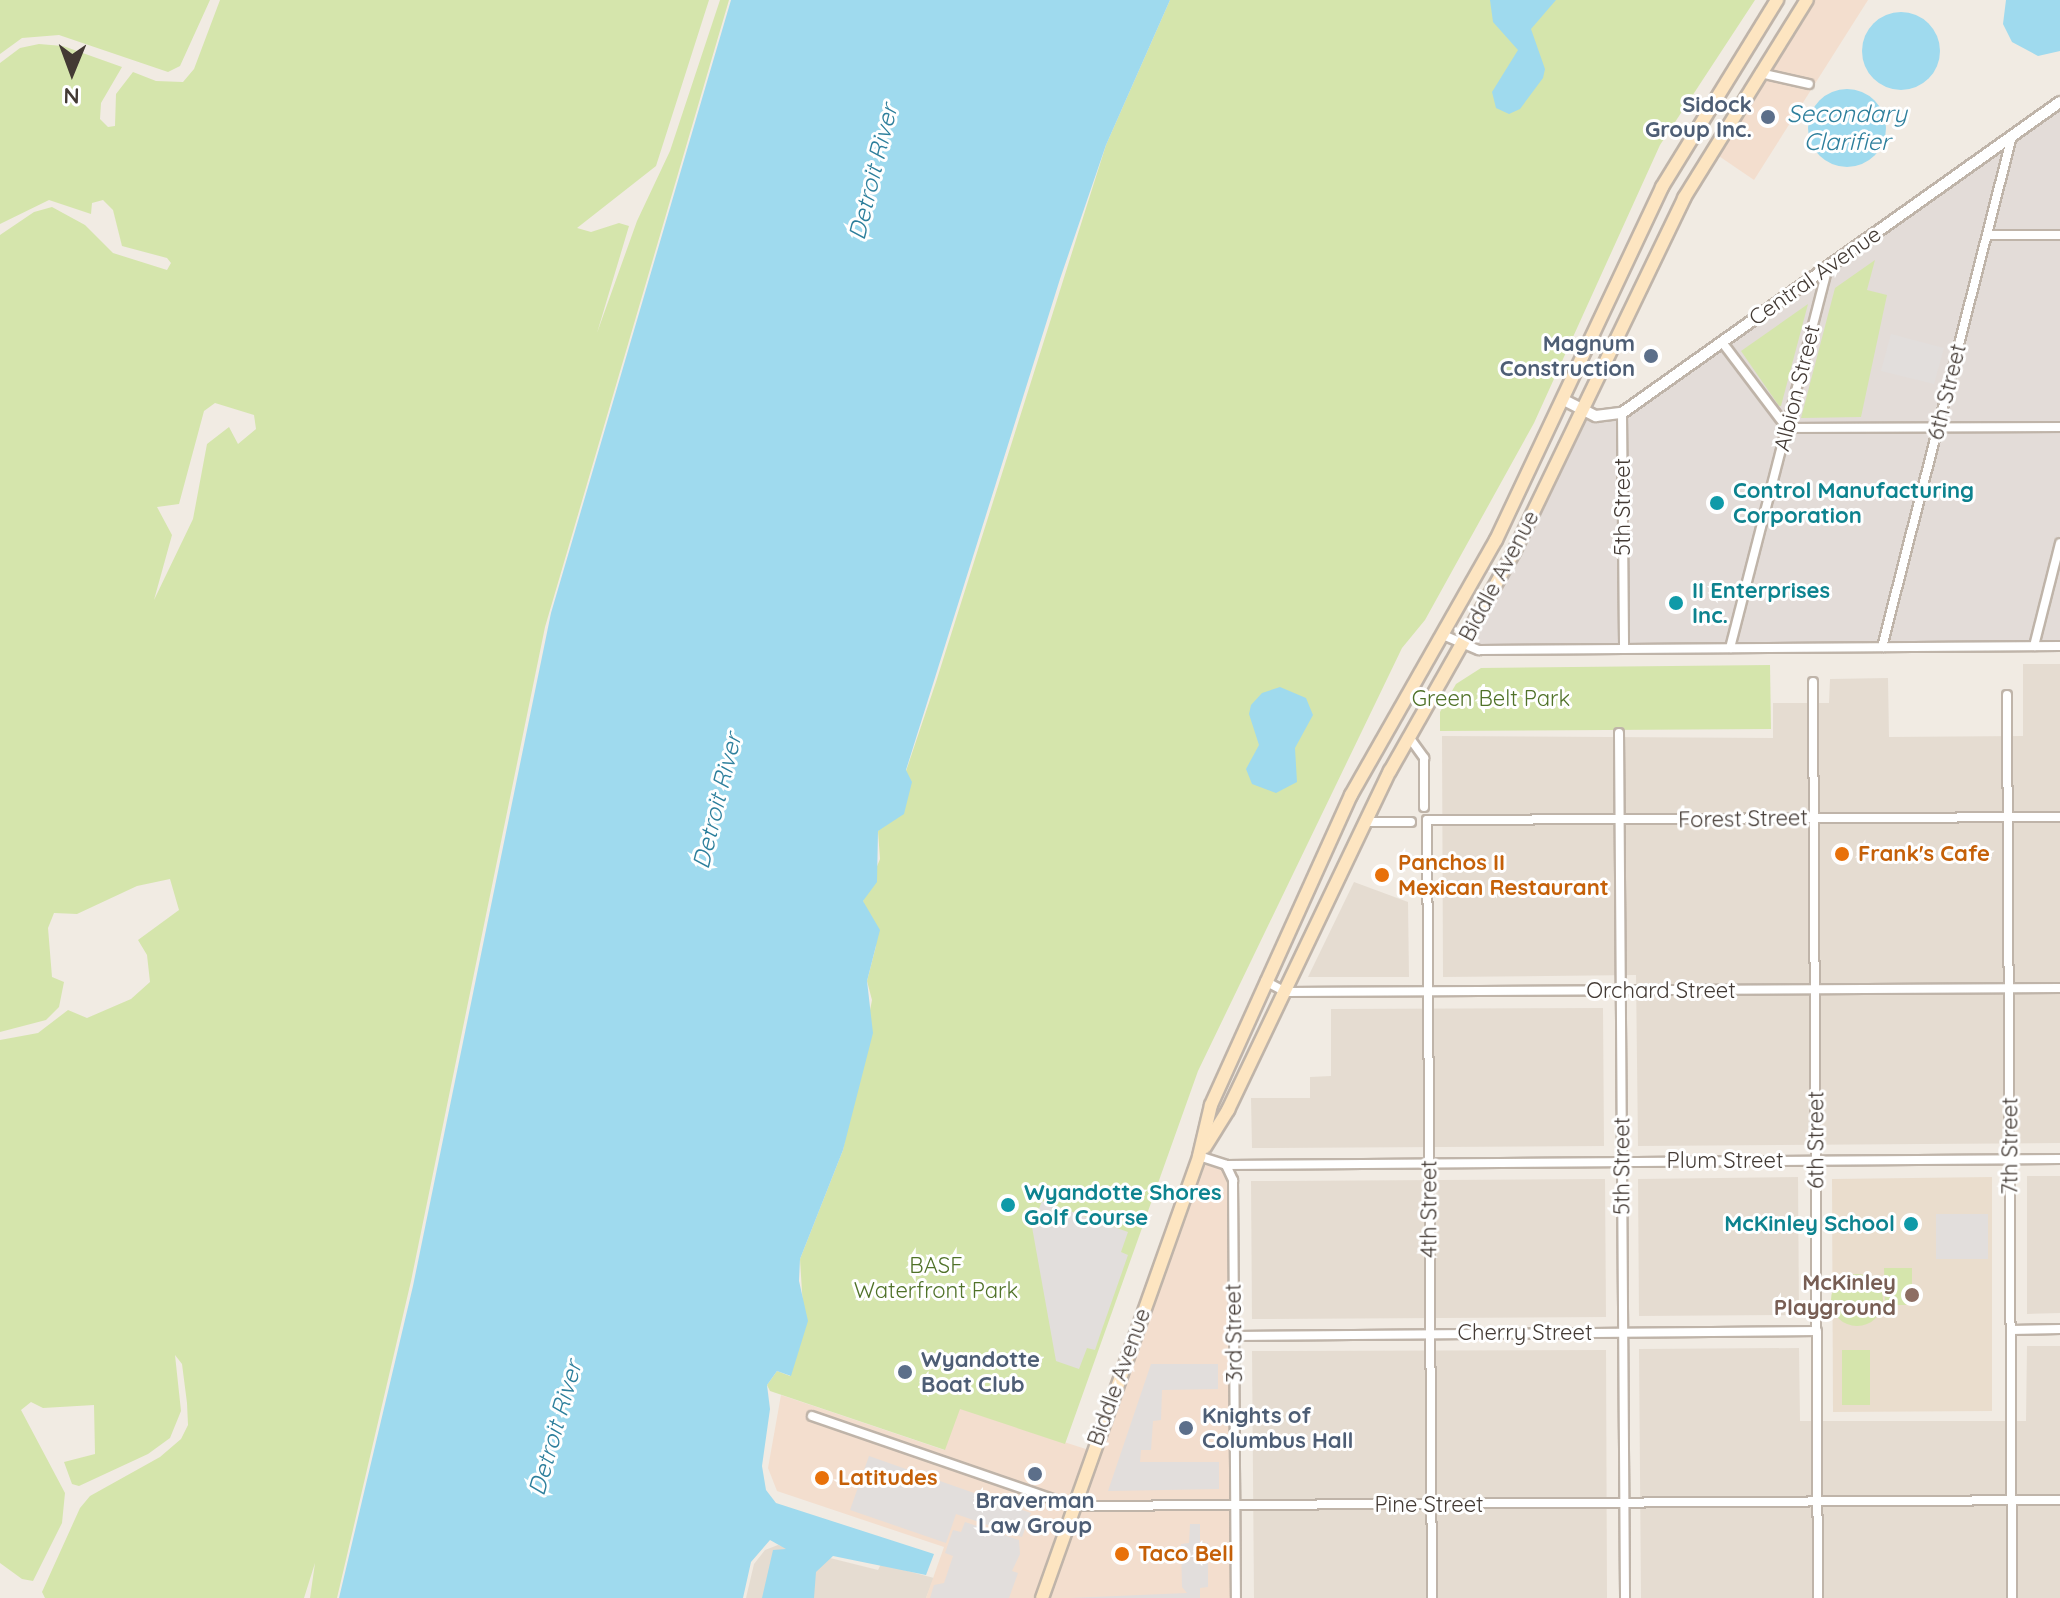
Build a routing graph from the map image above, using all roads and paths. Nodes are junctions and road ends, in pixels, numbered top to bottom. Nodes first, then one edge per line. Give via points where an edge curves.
1 (1777, 0) edge
2 (1805, 1) edge
3 (1759, 73) junction
4 (1809, 84) dead end
5 (2060, 102) edge
6 (2012, 136) junction
7 (1662, 187) junction
8 (1684, 198) junction
9 (1987, 235) junction
10 (2060, 235) edge
11 (1828, 267) junction
12 (1722, 342) junction
13 (1562, 399) junction
14 (1582, 411) junction
15 (1622, 413) junction
16 (1938, 427) junction
17 (2060, 427) edge
18 (1787, 428) junction
19 (2060, 543) edge
20 (1443, 635) junction
21 (2034, 646) junction
22 (2060, 646) edge
23 (1462, 647) junction
24 (1882, 647) junction
25 (1730, 648) junction
26 (1624, 649) junction
27 (1813, 682) dead end
28 (2007, 695) dead end
29 (1619, 733) dead end
30 (1409, 737) junction
31 (1424, 807) dead end
32 (2008, 817) junction
33 (2060, 817) edge
34 (1814, 818) junction
35 (1427, 820) joint
36 (1619, 821) junction
37 (1365, 822) junction
38 (1411, 822) dead end
39 (1265, 981) junction
40 (2009, 988) junction
41 (2060, 988) edge
42 (1621, 990) junction
43 (1814, 991) junction
44 (1286, 992) junction
45 (1427, 993) junction
46 (1199, 1156) junction
47 (2010, 1159) junction
48 (2060, 1159) edge
49 (1816, 1160) junction
50 (1622, 1162) junction
51 (1429, 1163) junction
52 (1226, 1165) junction
53 (2060, 1329) edge
54 (2011, 1330) junction
55 (1817, 1331) junction
56 (1623, 1332) junction
57 (1430, 1333) junction
58 (1234, 1336) junction
59 (812, 1416) dead end
60 (2060, 1500) edge
61 (2012, 1501) junction
62 (1818, 1502) junction
63 (1624, 1503) junction
64 (1431, 1504) junction
65 (1073, 1506) junction
66 (1235, 1506) junction
67 (1042, 1598) edge
68 (1236, 1598) edge
69 (1432, 1598) edge
70 (1625, 1598) edge
71 (1818, 1598) edge
72 (2012, 1598) edge

1 - 7 main road, Biddle Avenue
2 - 3 main road, Biddle Avenue
3 - 4 street
3 - 8 main road, Biddle Avenue
5 - 6 street, Central Avenue
6 - 9 street, 6th Street
6 - 11 street, Central Avenue
7 - 8 main road
7 - 13 main road, Biddle Avenue
8 - 14 main road, Biddle Avenue
9 - 10 street
9 - 16 street, 6th Street
11 - 12 street, Central Avenue
11 - 18 street, Albion Street
12 - 15 street, Central Avenue
12 - 18 street
13 - 14 street
13 - 20 main road, Biddle Avenue via 1496,540
14 - 15 street via 1609,417
14 - 23 main road, Biddle Avenue
15 - 26 street, 5th Street
16 - 17 street
16 - 18 street
16 - 24 street, 6th Street
18 - 25 street, Albion Street
19 - 21 street
20 - 23 street
20 - 39 main road, Biddle Avenue via 1351,795
21 - 22 street
21 - 24 street
23 - 26 street
23 - 30 main road, Biddle Avenue
24 - 25 street
25 - 26 street
27 - 34 street, 6th Street
28 - 32 street, 7th Street
29 - 36 street, 5th Street
30 - 31 street via 1424,758
30 - 37 main road, Biddle Avenue
32 - 33 street, Forest Street
32 - 34 street, Forest Street
32 - 40 street, 7th Street
34 - 36 street, Forest Street
34 - 43 street, 6th Street
35 - 36 street, Forest Street
35 - 45 street, 4th Street
36 - 42 street, 5th Street
37 - 38 street
37 - 44 main road, Biddle Avenue
39 - 44 street, Orchard Street
39 - 46 main road, Biddle Avenue via 1211,1105
40 - 41 street, Orchard Street
40 - 43 street, Orchard Street
40 - 47 street, 7th Street
42 - 43 street, Orchard Street
42 - 45 street, Orchard Street
42 - 50 street, 5th Street
43 - 49 street, 6th Street
44 - 45 street, Orchard Street
44 - 46 main road, Biddle Avenue via 1228,1110
45 - 51 street, 4th Street
46 - 52 street, Plum Street
46 - 65 main road, Biddle Avenue
47 - 48 street, Plum Street
47 - 49 street, Plum Street
47 - 54 street, 7th Street
49 - 50 street, Plum Street
49 - 55 street, 6th Street
50 - 51 street, Plum Street
50 - 56 street, 5th Street
51 - 52 street, Plum Street
51 - 57 street, 4th Street
52 - 58 street, 3rd Street via 1233,1180
53 - 54 street
54 - 61 street, 7th Street
55 - 56 street, Cherry Street
55 - 62 street, 6th Street
56 - 57 street, Cherry Street
56 - 63 street, 5th Street
57 - 58 street, Cherry Street
57 - 64 street, 4th Street
58 - 66 street, 3rd Street
59 - 65 street, Pine Street
60 - 61 street, Pine Street
61 - 62 street, Pine Street
61 - 72 street, 7th Street
62 - 63 street, Pine Street
62 - 71 street, 6th Street
63 - 64 street, Pine Street
63 - 70 street, 5th Street
64 - 66 street, Pine Street
64 - 69 street, 4th Street
65 - 66 street, Pine Street
65 - 67 main road, Biddle Avenue
66 - 68 street, 3rd Street

